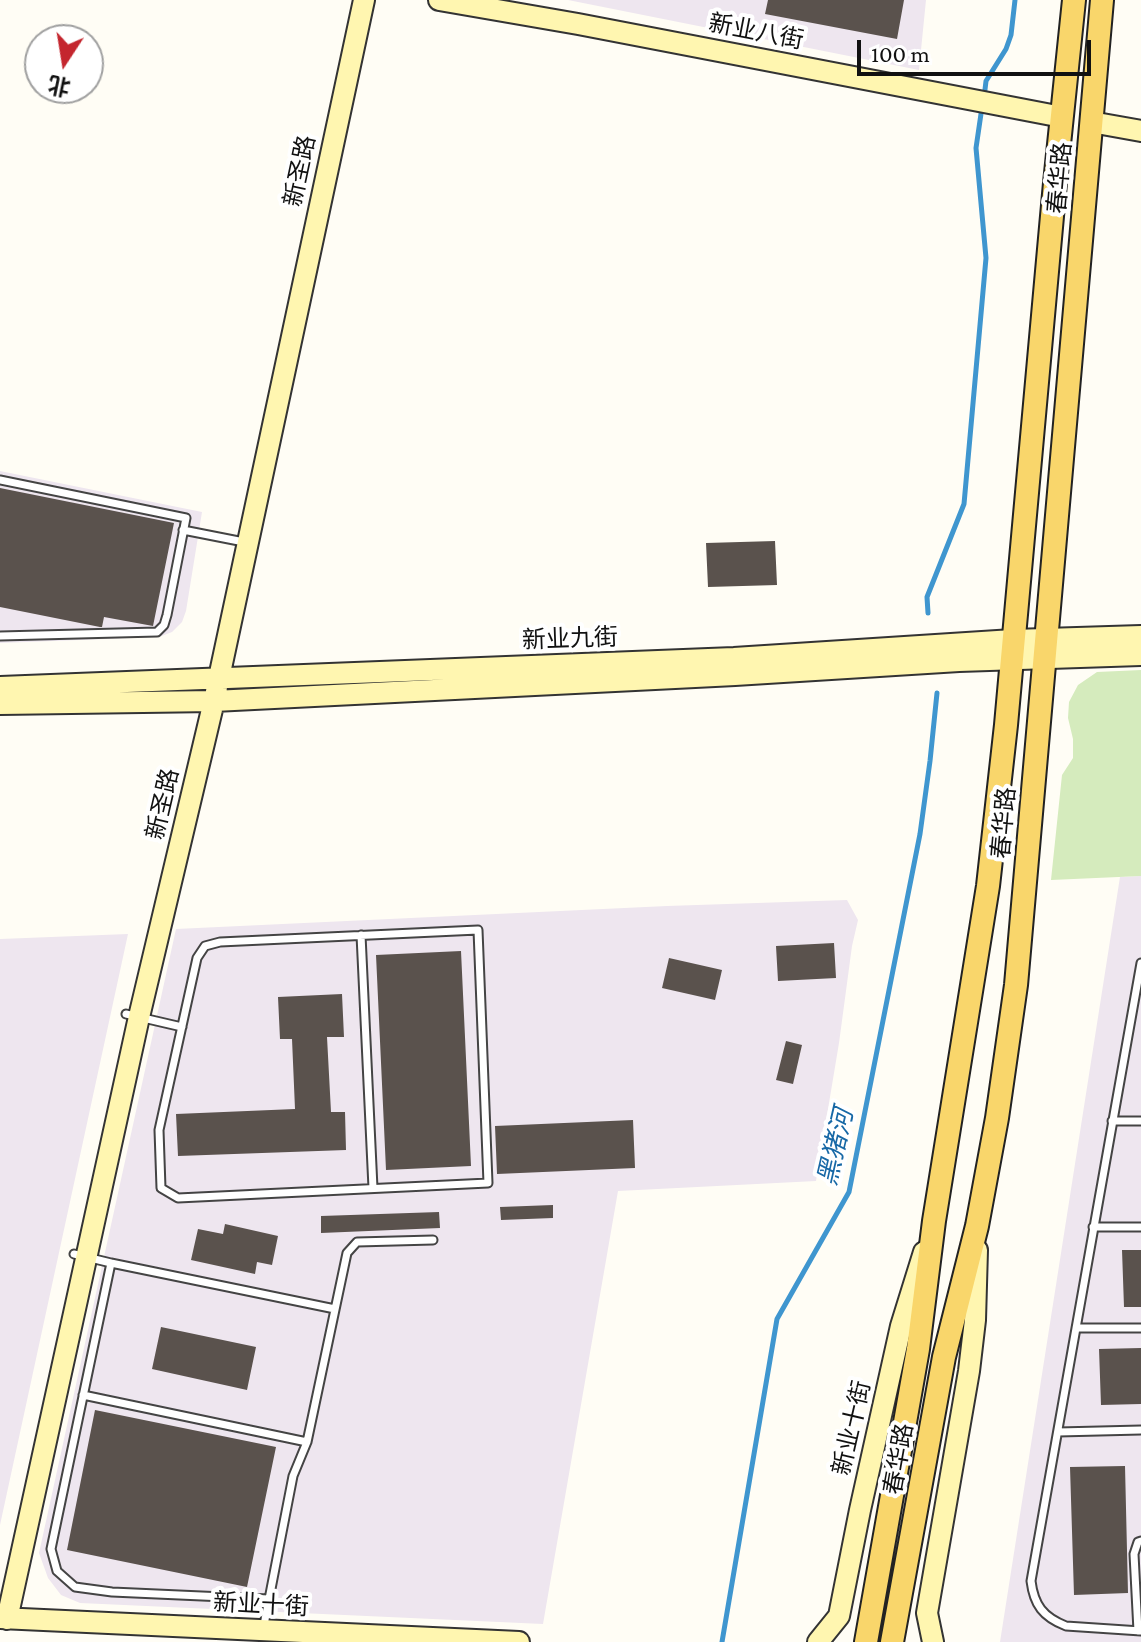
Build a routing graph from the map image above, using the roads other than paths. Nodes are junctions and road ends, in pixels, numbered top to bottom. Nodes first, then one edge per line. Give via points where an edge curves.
1 (353, 0) edge
2 (364, 0) edge
3 (439, 0) edge
4 (1074, 0) edge
5 (1102, 0) edge
6 (1062, 117) junction
7 (1091, 122) junction
8 (1141, 131) edge
9 (0, 480) edge
10 (183, 530) junction
11 (241, 542) junction
12 (0, 636) edge
13 (1141, 636) edge
14 (1013, 649) junction
15 (1045, 649) junction
16 (1141, 655) edge
17 (0, 687) edge
18 (210, 690) junction
19 (0, 704) edge
20 (361, 935) junction
21 (1141, 963) edge
22 (132, 1016) junction
23 (1131, 1017) junction
24 (1141, 1017) edge
25 (182, 1027) junction
26 (1112, 1121) junction
27 (1141, 1121) edge
28 (373, 1188) junction
29 (934, 1221) junction
30 (977, 1226) junction
31 (1093, 1227) junction
32 (1141, 1227) edge
33 (433, 1240) dead end
34 (80, 1255) junction
35 (111, 1263) junction
36 (335, 1309) junction
37 (1076, 1328) junction
38 (1141, 1328) edge
39 (83, 1395) junction
40 (1141, 1430) edge
41 (1058, 1432) junction
42 (307, 1442) junction
43 (1141, 1541) edge
44 (0, 1592) edge
45 (269, 1599) junction
46 (4, 1618) edge
47 (262, 1631) junction
48 (1139, 1631) edge
49 (519, 1642) edge
50 (818, 1642) edge
51 (866, 1642) edge
52 (892, 1642) edge
53 (933, 1642) edge

1 - 11 street, 新圣路
2 - 11 street, 新圣路
3 - 6 street, 新业八街
4 - 6 main road, 春华路
5 - 7 main road, 春华路
6 - 14 main road, 春华路
7 - 8 street
7 - 15 main road, 春华路
9 - 10 lane via 186,518
10 - 11 lane
10 - 12 lane via 167,615 157,632
11 - 18 street, 新圣路
13 - 15 street, 新业九街
14 - 15 street, 新业九街
14 - 18 street, 新业九街 via 734,658
14 - 29 main road, 春华路 via 988,886
15 - 16 street, 新业九街
15 - 30 main road, 春华路 via 1016,985
17 - 18 street, 新业九街
18 - 19 street, 新业九街
18 - 22 street, 新圣路
20 - 25 lane via 205,946 197,958
20 - 28 lane
20 - 28 lane via 478,930 488,1183
21 - 23 lane
22 - 25 lane
22 - 34 street, 新圣路
23 - 24 lane
23 - 26 lane
25 - 28 lane via 159,1130 161,1188 178,1198
26 - 27 lane
26 - 31 lane
29 - 50 street, 新业十街 via 901,1326 839,1616
29 - 51 main road, 春华路 via 918,1349
30 - 52 main road, 春华路 via 944,1357
30 - 53 street via 969,1371 927,1613
31 - 32 lane
31 - 37 lane
33 - 36 lane via 357,1242 347,1253
34 - 35 lane
34 - 44 street, 新圣路
34 - 46 street, 新圣路
35 - 36 lane
35 - 39 lane
36 - 42 lane
37 - 38 lane
37 - 41 lane
39 - 42 lane
39 - 45 lane via 51,1549 57,1571 75,1587
40 - 41 lane
41 - 48 lane via 1031,1581 1033,1596 1041,1610 1066,1626
42 - 45 lane via 293,1476
43 - 48 lane via 1134,1554
45 - 47 lane
46 - 47 street, 新业十街
47 - 49 street, 新业十街

